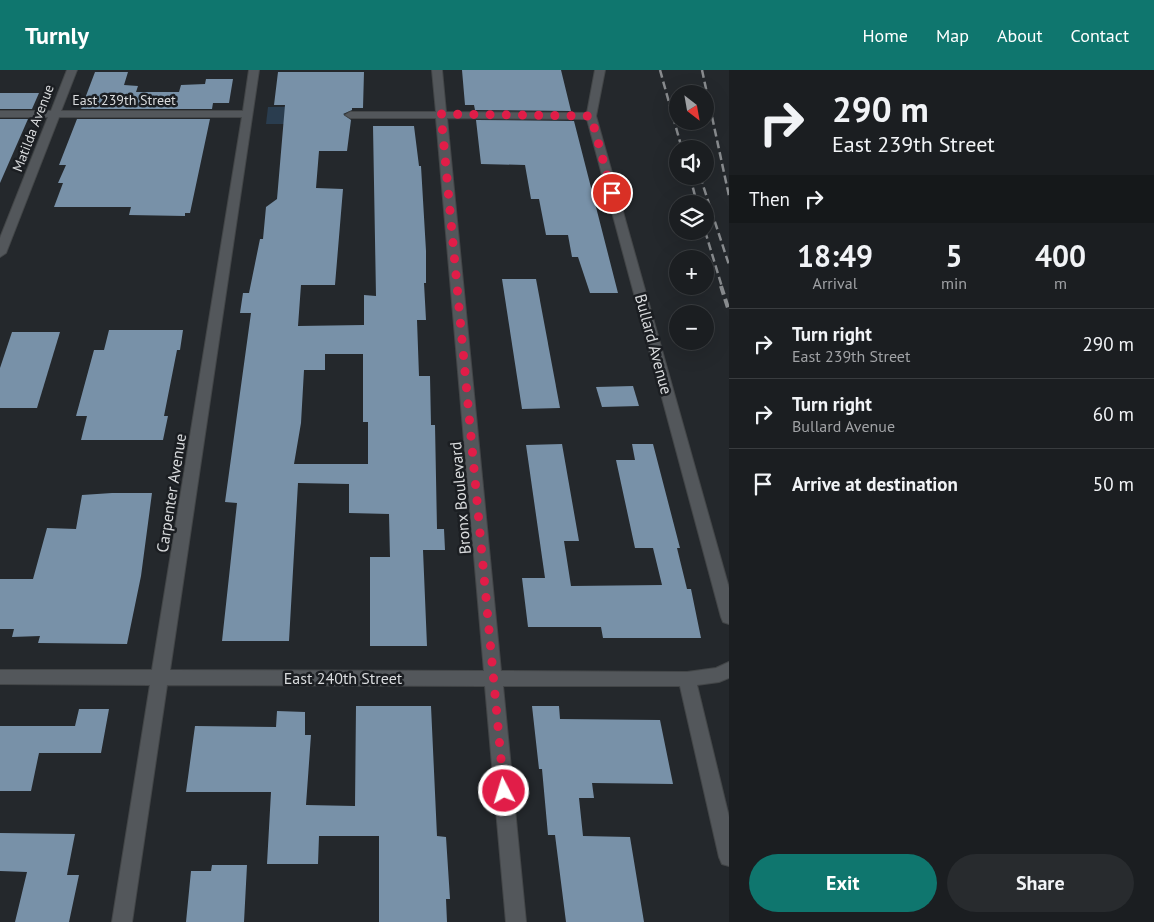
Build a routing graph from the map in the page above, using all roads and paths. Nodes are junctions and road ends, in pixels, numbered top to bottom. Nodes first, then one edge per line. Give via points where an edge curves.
1 (72, 70) edge
2 (254, 70) edge
3 (437, 70) edge
4 (600, 70) edge
5 (0, 114) edge
6 (56, 114) junction
7 (247, 114) junction
8 (441, 114) junction
9 (350, 115) dead end
10 (591, 116) junction
11 (0, 253) edge
12 (729, 617) edge
13 (729, 669) edge
14 (0, 677) edge
15 (160, 677) junction
16 (494, 678) junction
17 (687, 679) junction
18 (729, 857) edge
19 (122, 922) edge
20 (516, 922) edge

1 - 6 street, Matilda Avenue
2 - 7 street, Carpenter Avenue
3 - 8 street, Bronx Boulevard
4 - 10 street, Bullard Avenue
5 - 6 street, East 239th Street
6 - 7 street, East 239th Street
6 - 11 street, Matilda Avenue
7 - 15 street, Carpenter Avenue
8 - 9 street
8 - 10 street
8 - 16 street, Bronx Boulevard
10 - 12 street, Bullard Avenue
13 - 17 street via 719,675
14 - 15 street, East 240th Street
15 - 16 street, East 240th Street
15 - 19 street, Carpenter Avenue
16 - 17 street, East 240th Street
16 - 20 street, Bronx Boulevard
17 - 18 street

